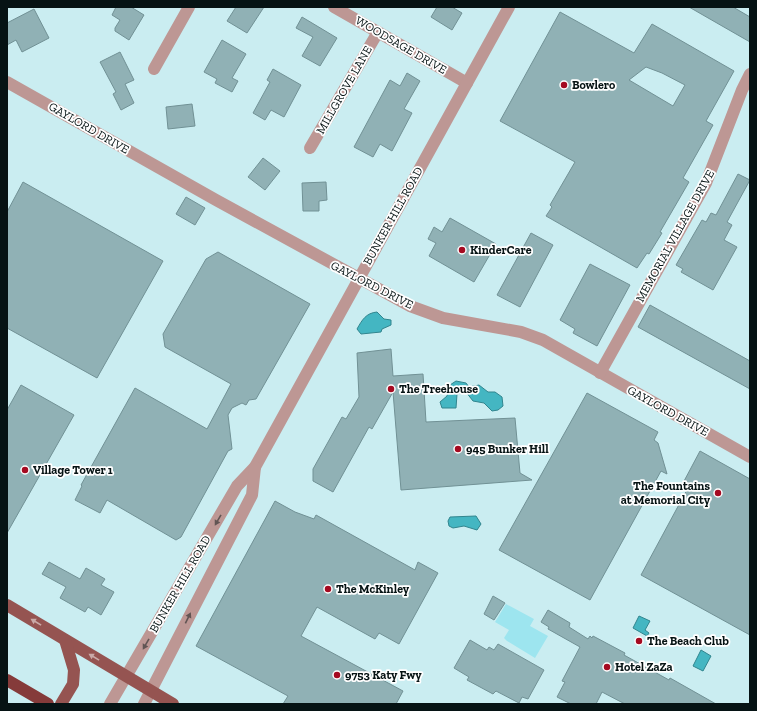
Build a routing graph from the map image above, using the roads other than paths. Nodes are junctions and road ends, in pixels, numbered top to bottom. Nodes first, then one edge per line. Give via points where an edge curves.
1 (189, 7) edge
2 (334, 7) edge
3 (509, 7) edge
4 (378, 32) junction
5 (154, 69) dead end
6 (750, 74) edge
7 (7, 82) edge
8 (467, 83) junction
9 (310, 148) dead end
10 (359, 279) junction
11 (600, 373) junction
12 (750, 456) edge
13 (255, 467) junction
14 (7, 605) edge
15 (65, 640) junction
16 (127, 676) junction
17 (7, 680) edge
18 (152, 691) junction
19 (48, 704) edge
20 (61, 704) edge
21 (110, 704) edge
22 (144, 704) edge
23 (173, 704) edge

1 - 5 street
2 - 4 street, WOODSAGE DRIVE
3 - 8 street, BUNKER HILL ROAD
4 - 8 street, WOODSAGE DRIVE
4 - 9 street, MILLGROVE LANE
6 - 11 street, MEMORIAL VILLAGE DRIVE via 706,183
7 - 10 street, GAYLORD DRIVE
8 - 10 street, BUNKER HILL ROAD
10 - 11 street, GAYLORD DRIVE via 410,306 443,318 521,332 542,340
10 - 13 street, BUNKER HILL ROAD
11 - 12 street, GAYLORD DRIVE
13 -> 16 street, BUNKER HILL ROAD via 237,486
18 -> 13 street, BUNKER HILL ROAD via 252,495
15 -> 14 main road
16 -> 15 main road
15 - 20 main road via 74,670 73,684
16 - 18 main road
16 - 21 street, BUNKER HILL ROAD
17 - 19 highway
18 - 22 street, BUNKER HILL ROAD
18 - 23 main road

